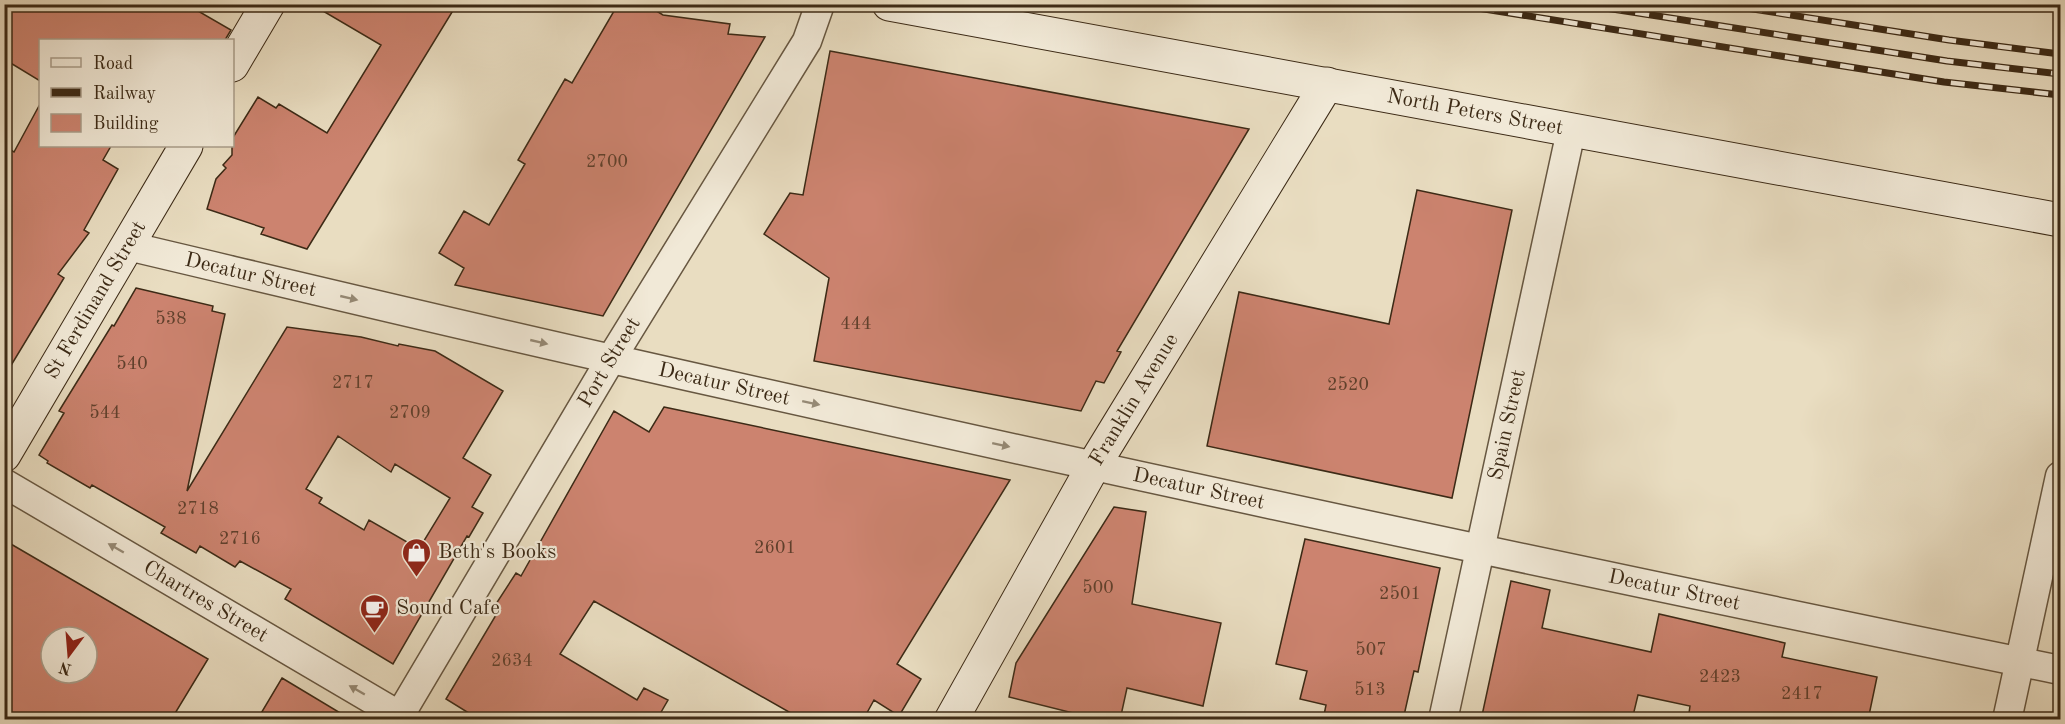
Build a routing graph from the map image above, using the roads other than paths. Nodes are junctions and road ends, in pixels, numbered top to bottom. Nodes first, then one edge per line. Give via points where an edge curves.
1 (268, 4) edge
2 (820, 4) edge
3 (889, 4) edge
4 (234, 62) edge
5 (1327, 84) junction
6 (1571, 131) junction
7 (185, 147) edge
8 (2061, 220) edge
9 (128, 246) junction
10 (611, 359) junction
11 (4, 455) edge
12 (1094, 465) junction
13 (2061, 476) edge
14 (4, 483) edge
15 (1481, 549) junction
16 (2020, 661) junction
17 (2061, 670) edge
18 (401, 718) edge
19 (951, 720) edge
20 (1443, 720) edge
21 (2007, 720) edge

1 - 4 street
2 - 10 street, Port Street via 807,40
3 - 5 street, North Peters Street
5 - 6 street, North Peters Street
5 - 12 street, Franklin Avenue
6 - 8 street, North Peters Street
6 - 15 street, Spain Street
7 - 9 street, St Ferdinand Street
9 -> 10 street, Decatur Street
9 - 11 street, St Ferdinand Street
10 -> 12 street, Decatur Street
10 - 18 street, Port Street
12 - 15 street, Decatur Street
12 - 19 street, Franklin Avenue
13 - 16 street
18 -> 14 street, Chartres Street
15 - 16 street, Decatur Street
15 - 20 street, Spain Street
16 - 17 street, Decatur Street
16 - 21 street

